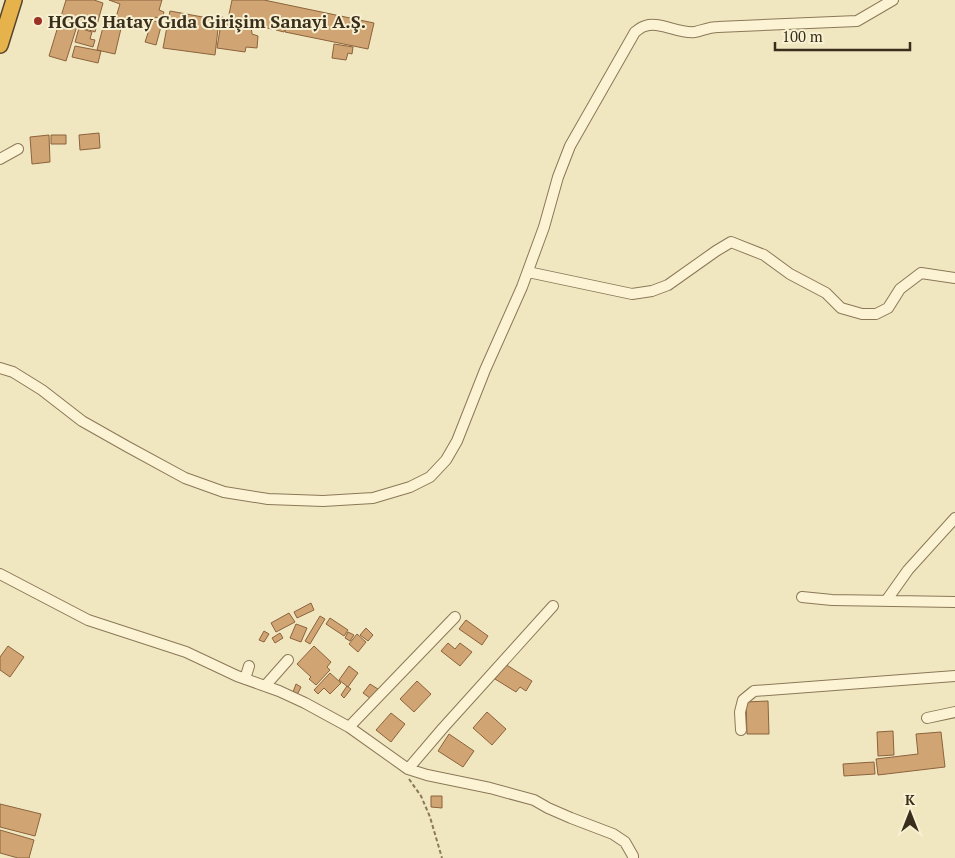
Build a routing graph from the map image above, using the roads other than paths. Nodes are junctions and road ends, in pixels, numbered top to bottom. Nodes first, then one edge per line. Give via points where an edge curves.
1 (14, 0) edge
2 (893, 0) edge
3 (0, 45) edge
4 (18, 149) dead end
5 (0, 159) edge
6 (528, 272) junction
7 (955, 278) edge
8 (0, 368) edge
9 (955, 518) edge
10 (0, 574) edge
11 (802, 597) dead end
12 (886, 601) junction
13 (955, 602) edge
14 (553, 606) dead end
15 (455, 617) dead end
16 (288, 660) dead end
17 (249, 666) dead end
18 (955, 676) edge
19 (245, 679) junction
20 (265, 686) junction
21 (955, 712) edge
22 (927, 718) dead end
23 (349, 728) junction
24 (741, 730) dead end
25 (408, 769) junction
26 (633, 858) edge

1 - 3 highway
2 - 6 street via 857,21 718,27 695,32 645,26 635,32 570,146
4 - 5 street
6 - 7 street via 632,294 668,285 731,242 764,255 790,274 826,292 841,308 862,314 876,314 888,308 900,289 921,273
6 - 8 street via 446,460 430,477 373,498 323,501 268,499 224,492 185,478 128,447 82,421 14,372
9 - 12 street via 908,570
10 - 19 street via 88,620 186,652
11 - 12 street
12 - 13 street
14 - 25 street
15 - 23 street
16 - 20 street
17 - 19 street
18 - 24 street via 754,691 743,700
19 - 20 street
20 - 23 street via 305,703
21 - 22 street
23 - 25 street
25 - 26 street via 534,800 613,834 625,842

